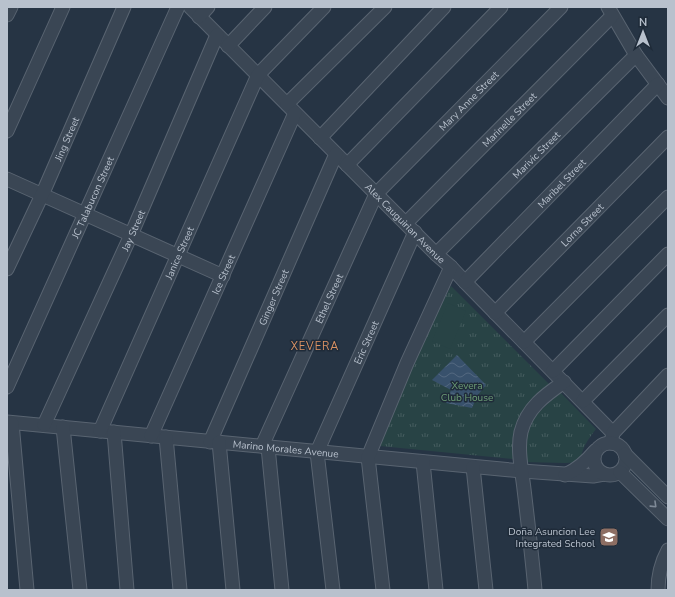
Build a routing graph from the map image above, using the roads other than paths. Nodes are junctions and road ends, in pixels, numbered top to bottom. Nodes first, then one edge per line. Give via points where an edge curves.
1 (11, 7) edge
2 (64, 7) edge
3 (124, 7) edge
4 (178, 7) edge
5 (190, 7) edge
6 (208, 7) edge
7 (265, 7) edge
8 (324, 7) edge
9 (385, 7) edge
10 (444, 7) edge
11 (501, 7) edge
12 (561, 7) edge
13 (610, 11) edge
14 (7, 15) edge
15 (199, 17) junction
16 (217, 35) junction
17 (228, 46) junction
18 (636, 55) junction
19 (258, 75) junction
20 (658, 84) junction
21 (668, 98) edge
22 (291, 109) junction
23 (7, 131) edge
24 (668, 137) edge
25 (320, 138) junction
26 (336, 154) junction
27 (347, 165) junction
28 (7, 179) edge
29 (376, 194) junction
30 (42, 195) junction
31 (668, 197) edge
32 (85, 214) junction
33 (410, 228) junction
34 (131, 235) junction
35 (436, 254) junction
36 (668, 254) edge
37 (178, 256) junction
38 (451, 267) junction
39 (7, 269) edge
40 (223, 276) junction
41 (465, 282) junction
42 (495, 313) junction
43 (668, 315) edge
44 (524, 342) junction
45 (553, 371) junction
46 (668, 375) edge
47 (564, 382) junction
48 (7, 388) edge
49 (583, 401) junction
50 (9, 422) edge
51 (44, 425) junction
52 (63, 427) junction
53 (100, 431) junction
54 (114, 432) junction
55 (152, 436) junction
56 (166, 437) junction
57 (612, 438) junction
58 (214, 442) junction
59 (265, 447) junction
60 (595, 451) junction
61 (317, 452) junction
62 (625, 454) junction
63 (368, 457) junction
64 (423, 462) junction
65 (473, 466) junction
66 (522, 471) junction
67 (620, 472) junction
68 (604, 474) junction
69 (565, 475) junction
70 (668, 497) edge
71 (668, 519) edge
72 (668, 550) edge
73 (27, 590) edge
74 (80, 590) edge
75 (127, 590) edge
76 (180, 590) edge
77 (233, 590) edge
78 (282, 590) edge
79 (333, 590) edge
80 (383, 590) edge
81 (436, 590) edge
82 (486, 590) edge
83 (535, 590) edge
84 (658, 590) edge

1 - 14 street
2 - 23 street
3 - 30 street, Jing Street
4 - 32 street, JC Talabucon Street
5 - 15 street, Alex Cauguirian Avenue
6 - 15 street
7 - 17 street
8 - 19 street
9 - 22 street
10 - 25 street
11 - 27 street
12 - 29 street, Mary Anne Street
13 - 18 street
13 - 33 street, Marinelle Street
15 - 16 street, Alex Cauguirian Avenue
16 - 17 street, Alex Cauguirian Avenue
16 - 34 street, Jay Street
17 - 19 street, Alex Cauguirian Avenue
18 - 20 street
18 - 35 street, Marivic Street
19 - 22 street, Alex Cauguirian Avenue
19 - 37 street, Janice Street
20 - 21 street
20 - 41 street, Maribel Street
22 - 25 street, Alex Cauguirian Avenue
22 - 40 street, Ice Street
24 - 42 street, Lorna Street
25 - 26 street, Alex Cauguirian Avenue
26 - 27 street, Alex Cauguirian Avenue
26 - 58 street, Ginger Street
27 - 29 street, Alex Cauguirian Avenue
28 - 30 street
29 - 33 street, Alex Cauguirian Avenue
29 - 59 street, Ethel Street
30 - 32 street
30 - 39 street, Jing Street
31 - 44 street
32 - 34 street
32 - 48 street, JC Talabucon Street
33 - 35 street, Alex Cauguirian Avenue
33 - 61 street, Eric Street
34 - 37 street
34 - 51 street, Jay Street
35 - 38 street, Alex Cauguirian Avenue
36 - 45 street
37 - 40 street
37 - 53 street, Janice Street
38 - 41 street, Alex Cauguirian Avenue
38 - 63 street
40 - 55 street, Ice Street
41 - 42 street, Alex Cauguirian Avenue
42 - 44 street, Alex Cauguirian Avenue
43 - 49 street
44 - 45 street, Alex Cauguirian Avenue
45 - 47 street, Alex Cauguirian Avenue
46 - 57 street
47 - 49 street, Alex Cauguirian Avenue
47 - 66 street via 543,396 526,418 520,444
49 - 57 street, Alex Cauguirian Avenue
50 - 51 street, Marino Morales Avenue
50 - 73 street
51 - 52 street, Marino Morales Avenue
52 - 53 street, Marino Morales Avenue
52 - 74 street
53 - 54 street, Marino Morales Avenue
54 - 55 street, Marino Morales Avenue
54 - 75 street
55 - 56 street, Marino Morales Avenue
56 - 58 street, Marino Morales Avenue
56 - 76 street
57 - 60 street
57 - 62 street
58 - 59 street, Marino Morales Avenue
58 - 77 street
59 - 61 street, Marino Morales Avenue
59 - 78 street
60 - 68 street via 594,465
60 - 69 street via 585,463
61 - 63 street, Marino Morales Avenue
61 - 79 street
62 - 67 street via 625,464
62 - 70 street
63 - 64 street, Marino Morales Avenue
63 - 80 street
64 - 65 street, Marino Morales Avenue
64 - 81 street
65 - 66 street, Marino Morales Avenue
65 - 82 street
66 - 69 street, Marino Morales Avenue
66 - 83 street
67 - 68 street
67 -> 71 street
68 - 69 street, Marino Morales Avenue
72 - 84 street via 658,577

